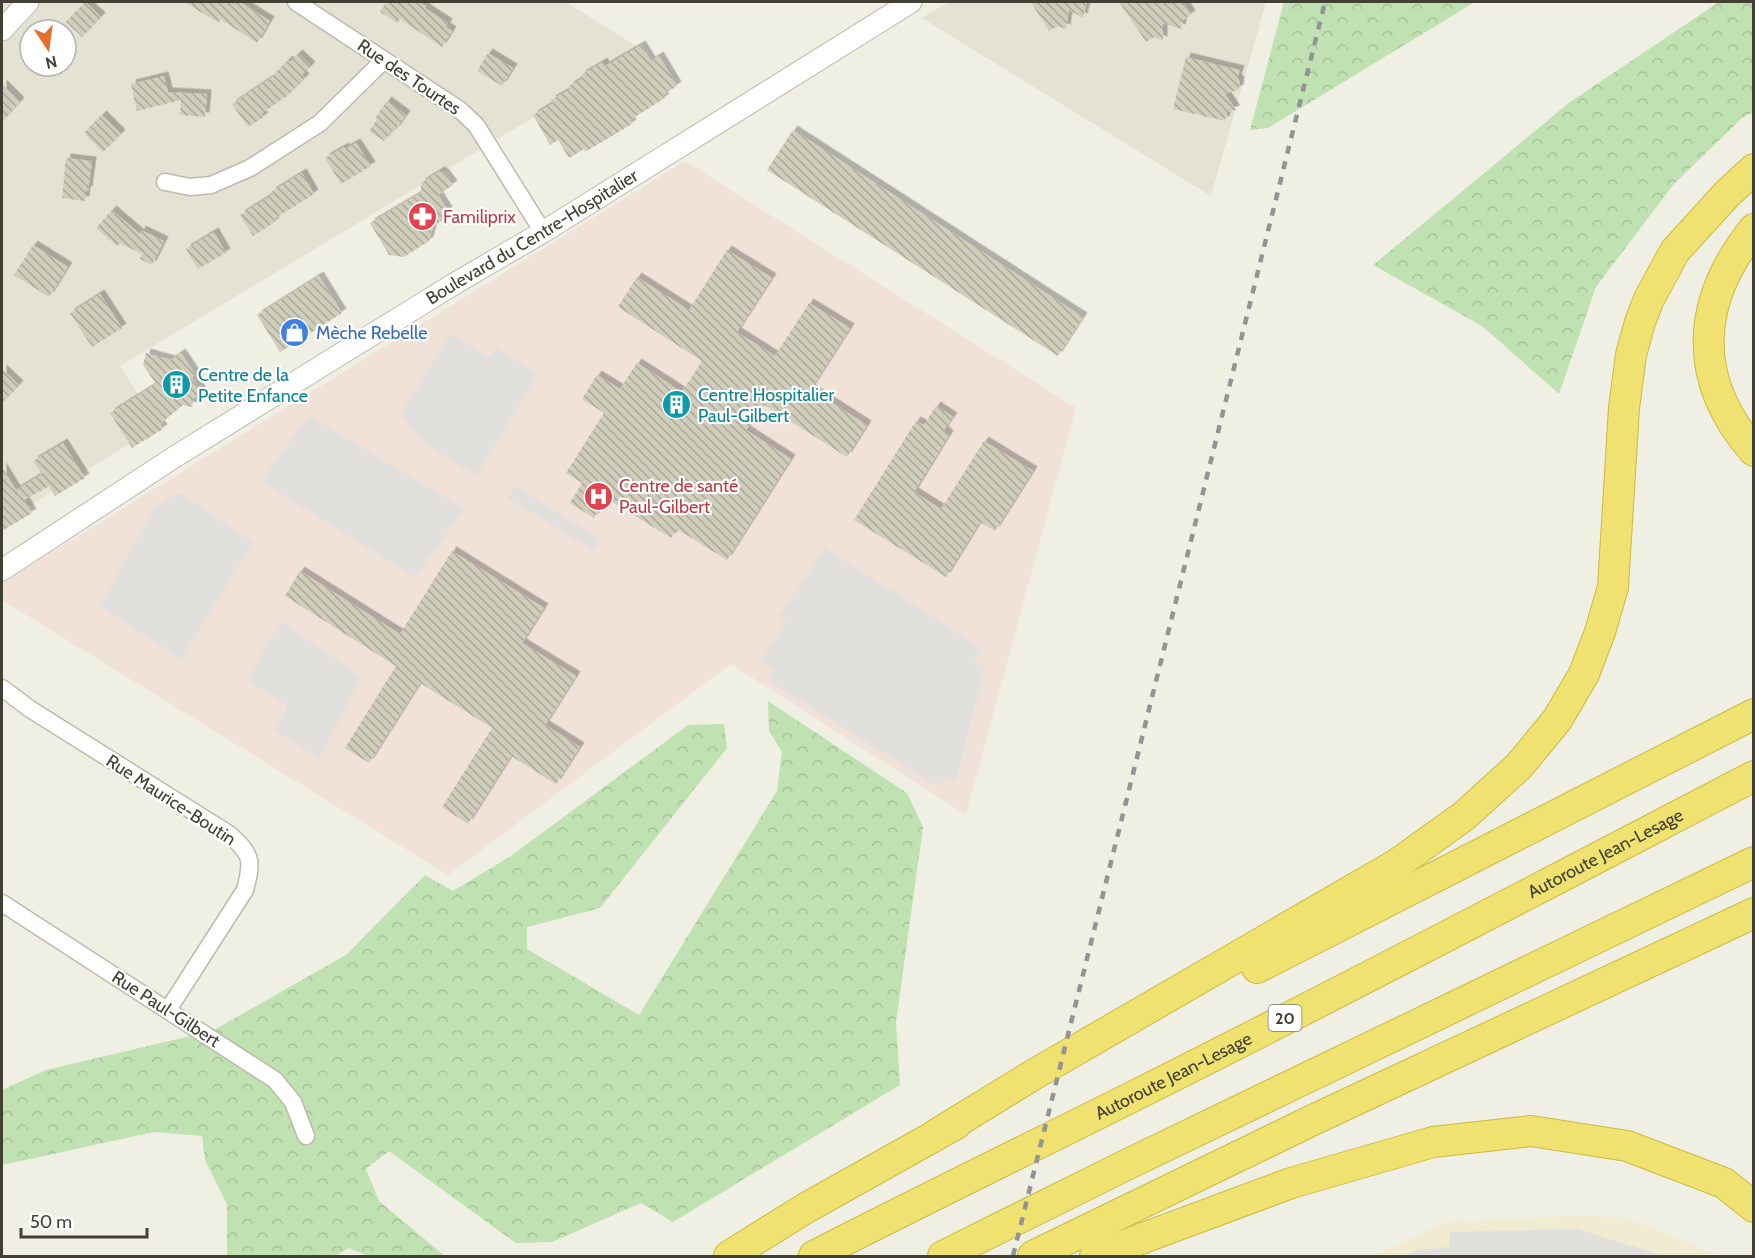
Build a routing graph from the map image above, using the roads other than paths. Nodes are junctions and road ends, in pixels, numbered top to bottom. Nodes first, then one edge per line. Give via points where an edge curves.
1 (28, 2) edge
2 (296, 2) edge
3 (911, 2) edge
4 (2, 30) edge
5 (384, 60) junction
6 (1754, 169) edge
7 (165, 182) dead end
8 (1754, 229) edge
9 (543, 232) junction
10 (1754, 451) edge
11 (2, 570) edge
12 (2, 688) edge
13 (1754, 714) edge
14 (1754, 776) edge
15 (1754, 862) edge
16 (2, 903) edge
17 (1754, 913) edge
18 (168, 1010) junction
19 (937, 1134) junction
20 (306, 1136) dead end
21 (1754, 1207) edge
22 (729, 1257) edge
23 (814, 1257) edge
24 (943, 1257) edge
25 (1034, 1257) edge
26 (1095, 1257) edge

1 - 4 street
2 - 5 street, Rue des Tourtes
3 - 9 street, Boulevard du Centre-Hospitalier
5 - 7 street via 320,123 250,168 211,185 190,187
5 - 9 street, Rue des Tourtes via 460,110 476,125
6 - 19 highway via 1675,251 1640,322 1624,408 1613,587 1584,674 1542,739 1519,766 1464,816 1397,864
8 - 10 highway via 1722,276 1711,311 1708,347 1721,401 1734,428
9 - 11 street, Boulevard du Centre-Hospitalier via 252,408
12 - 18 street, Rue Maurice-Boutin via 229,834 245,849 251,869 245,890
13 - 19 highway
14 - 23 highway, Autoroute Jean-Lesage / 20
15 - 24 highway
16 - 18 street, Rue Paul-Gilbert
17 - 25 highway via 1315,1119
18 - 20 street, Rue Paul-Gilbert via 275,1080 292,1102
19 - 22 highway
21 - 26 highway via 1724,1184 1627,1146 1531,1131 1411,1148 1292,1183

